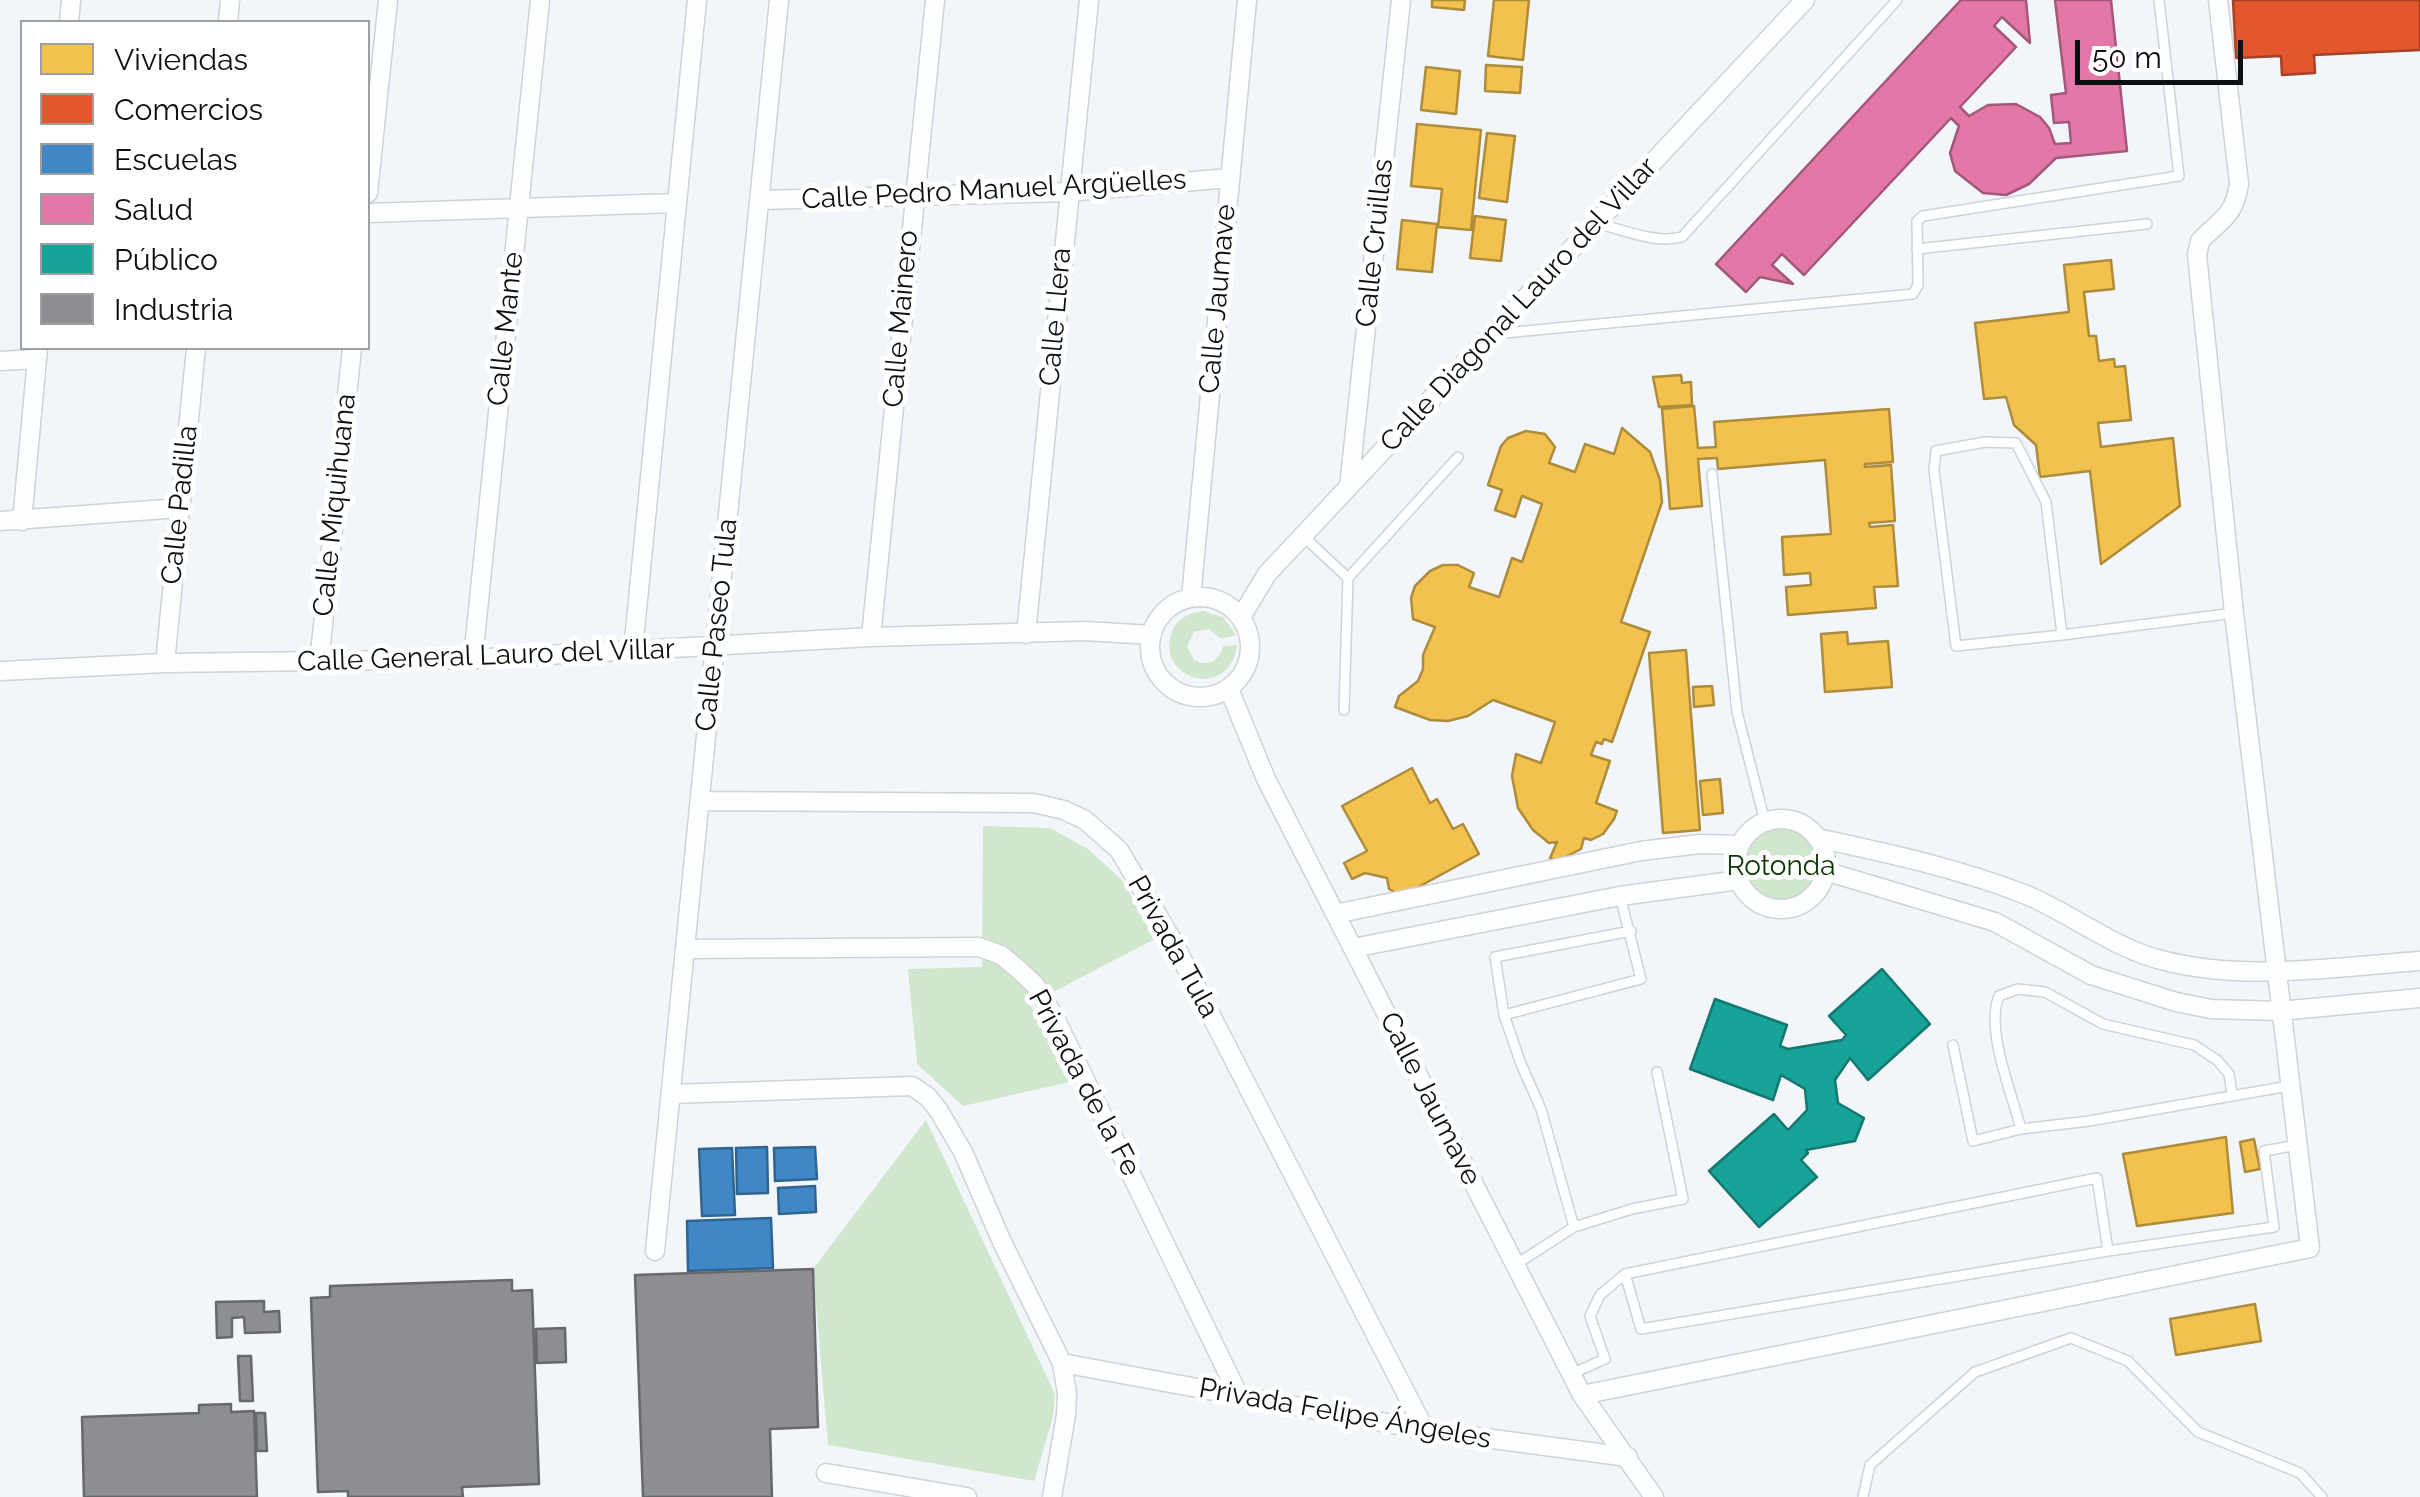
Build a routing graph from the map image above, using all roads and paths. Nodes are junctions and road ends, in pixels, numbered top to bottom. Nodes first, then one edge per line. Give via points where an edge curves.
1 (388, 0) edge
2 (540, 0) edge
3 (697, 0) edge
4 (779, 0) edge
5 (935, 0) edge
6 (1088, 0) edge
7 (1247, 0) edge
8 (1402, 0) edge
9 (1805, 0) edge
10 (1897, 0) edge
11 (2159, 0) edge
12 (2218, 0) edge
13 (370, 174) edge
14 (1229, 178) junction
15 (1068, 192) junction
16 (914, 193) junction
17 (759, 200) junction
18 (676, 203) junction
19 (518, 208) junction
20 (370, 213) edge
21 (1596, 224) junction
22 (2148, 224) dead end
23 (1918, 249) junction
24 (1492, 334) junction
25 (196, 350) edge
26 (352, 350) edge
27 (38, 353) edge
28 (0, 361) edge
29 (1458, 457) dead end
30 (1712, 474) dead end
31 (1349, 487) junction
32 (180, 508) junction
33 (0, 521) edge
34 (22, 521) junction
35 (1303, 536) junction
36 (1348, 578) junction
37 (1190, 598) junction
38 (2234, 613) junction
39 (1240, 617) junction
40 (1026, 634) junction
41 (1152, 634) junction
42 (2062, 636) junction
43 (871, 638) junction
44 (715, 648) junction
45 (634, 650) junction
46 (474, 659) junction
47 (165, 663) junction
48 (319, 663) junction
49 (0, 671) edge
50 (1228, 689) junction
51 (1344, 710) dead end
52 (700, 801) junction
53 (1765, 822) junction
54 (1818, 838) junction
55 (1740, 845) junction
56 (1825, 871) junction
57 (1739, 880) junction
58 (1620, 896) junction
59 (1335, 914) junction
60 (1631, 931) junction
61 (1352, 948) junction
62 (685, 949) junction
63 (2420, 960) edge
64 (2275, 972) junction
65 (2420, 998) edge
66 (2279, 1011) junction
67 (1504, 1015) junction
68 (1953, 1045) dead end
69 (1657, 1072) dead end
70 (2289, 1086) junction
71 (670, 1094) junction
72 (2232, 1095) junction
73 (2021, 1129) junction
74 (2297, 1144) junction
75 (1574, 1227) junction
76 (655, 1251) dead end
77 (2108, 1251) junction
78 (1515, 1265) junction
79 (1624, 1274) junction
80 (1062, 1363) junction
81 (1571, 1374) junction
82 (1582, 1395) junction
83 (1240, 1398) junction
84 (1426, 1430) junction
85 (1628, 1457) junction
86 (826, 1473) dead end
87 (967, 1497) edge
88 (1052, 1497) edge
89 (1654, 1497) edge
90 (1864, 1497) edge
91 (2322, 1497) edge

1 - 13 street
2 - 19 street, Calle Mante
3 - 18 street
4 - 17 street, Calle Paseo Tula
5 - 16 street, Calle Mainero
6 - 15 street, Calle Llera
7 - 14 street, Calle Jaumave
8 - 31 street, Calle Cruillas
9 - 21 street, Calle Diagonal Lauro del Villar
10 - 21 lane via 1682,237 1650,238
11 - 23 lane via 2178,176 1923,216 1917,221
12 - 38 street via 2239,184 2236,203 2200,240 2197,255
14 - 15 street, Calle Pedro Manuel Argüelles
14 - 37 street, Calle Jaumave
15 - 16 street, Calle Pedro Manuel Argüelles
15 - 40 street, Calle Llera
16 - 17 street, Calle Pedro Manuel Argüelles
16 - 43 street, Calle Mainero
17 - 44 street, Calle Paseo Tula
18 - 19 street
18 - 45 street
19 - 20 street
19 - 46 street, Calle Mante
21 - 24 street, Calle Diagonal Lauro del Villar
22 - 23 lane
23 - 24 lane via 1913,294
24 - 31 street, Calle Diagonal Lauro del Villar
25 - 32 street, Calle Padilla
26 - 48 street, Calle Miquihuana
27 - 28 street
27 - 34 street
29 - 36 lane
30 - 53 lane via 1737,712
31 - 35 street, Calle Diagonal Lauro del Villar
32 - 34 street
32 - 47 street, Calle Padilla
33 - 34 street
35 - 36 lane
35 - 39 street, Calle Diagonal Lauro del Villar via 1267,574
36 - 51 lane
37 - 39 street via 1213,599
37 - 41 street via 1164,612
38 - 42 lane
38 - 64 street
39 - 50 street via 1248,660
40 - 41 street, Calle General Lauro del Villar
40 - 43 street, Calle General Lauro del Villar
41 - 50 street via 1156,673 1175,692 1200,698
42 - 42 lane via 1956,646 1936,451 2016,442 2046,502
43 - 44 street, Calle General Lauro del Villar
44 - 45 street, Calle General Lauro del Villar
44 - 52 street, Calle Paseo Tula
45 - 46 street, Calle General Lauro del Villar
46 - 48 street, Calle General Lauro del Villar
47 - 48 street, Calle General Lauro del Villar
47 - 49 street, Calle General Lauro del Villar
50 - 59 street, Calle Jaumave
52 - 62 street, Calle Paseo Tula
52 - 84 street, Privada Tula via 1034,802 1064,810 1103,834 1120,850 1172,938
53 - 54 street via 1788,819
53 - 55 street
54 - 56 street
54 - 64 street via 1948,868 2026,895 2163,960
55 - 57 street
55 - 59 street via 1641,851
56 - 57 street via 1807,900 1785,908 1762,905
56 - 66 street via 1996,922 2092,974 2147,994 2212,1009
57 - 58 street
58 - 60 lane
58 - 61 street
59 - 61 street, Calle Jaumave
60 - 67 lane via 1641,979
60 - 67 lane via 1495,957
61 - 78 street, Calle Jaumave
62 - 71 street, Calle Paseo Tula
62 - 83 street, Privada de la Fe via 980,948 1001,955 1044,1000 1085,1075
63 - 64 street
64 - 66 street
65 - 66 street
66 - 70 street
67 - 75 lane via 1541,1109
68 - 73 lane via 1972,1140
69 - 75 lane via 1683,1199
70 - 72 lane
70 - 74 street
71 - 76 street, Calle Paseo Tula
71 - 80 street via 912,1086 950,1128
72 - 73 lane
72 - 73 lane via 2229,1074 2194,1045 2103,1024 2046,992 2018,989 1999,996 1994,1026
74 - 77 lane via 2264,1151 2274,1227
74 - 82 street via 2310,1248
75 - 78 lane
77 - 79 lane via 1641,1329
77 - 79 lane via 2098,1178
78 - 81 street, Calle Jaumave
79 - 81 lane via 1590,1316 1605,1359
80 - 83 street, Privada Felipe Ángeles
80 - 88 street via 1068,1393
81 - 82 street, Calle Jaumave
82 - 85 street, Calle Jaumave
83 - 84 street, Privada Felipe Ángeles
84 - 85 street, Privada Felipe Ángeles
85 - 89 street, Calle Jaumave
86 - 87 street
90 - 91 lane via 1870,1465 1975,1372 2071,1338 2128,1361 2198,1432 2300,1472

